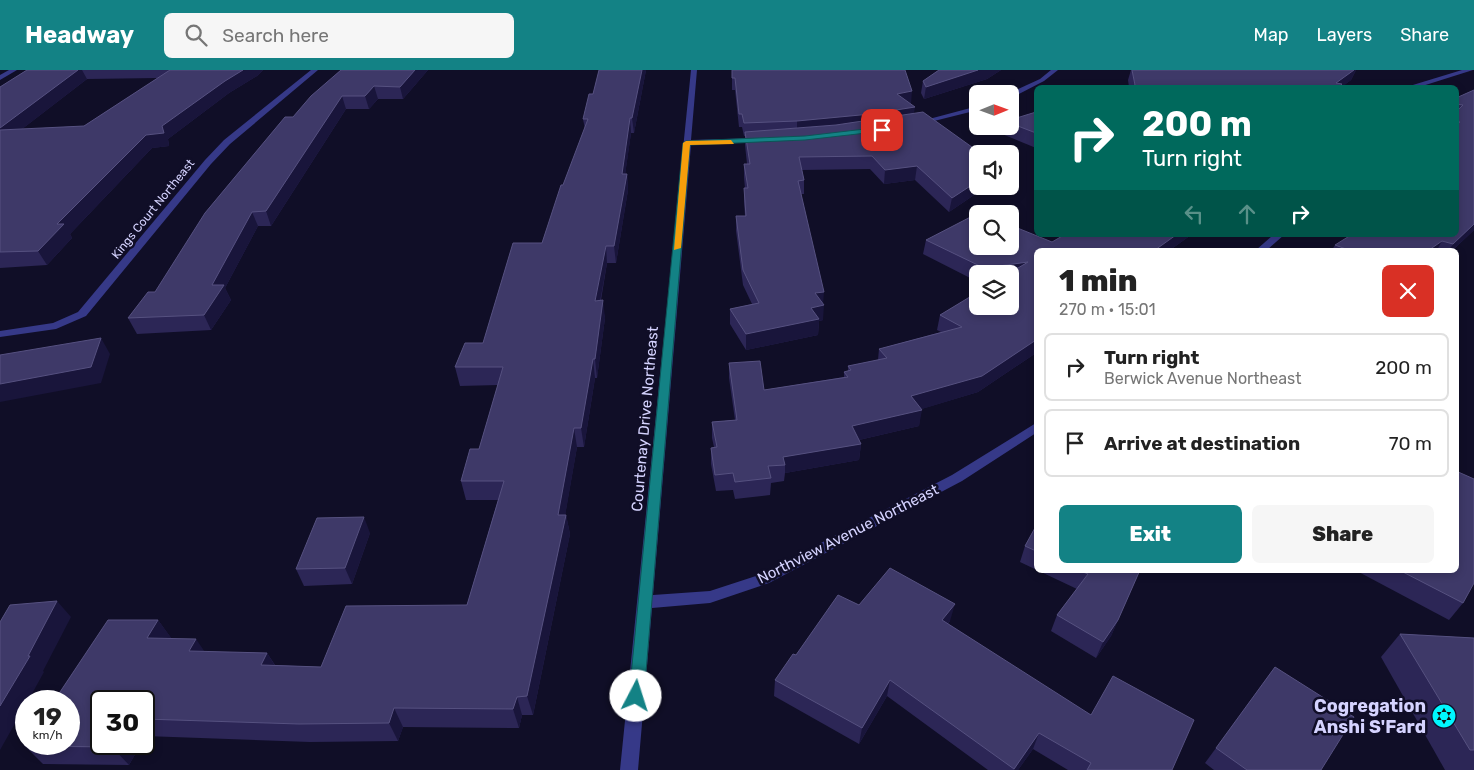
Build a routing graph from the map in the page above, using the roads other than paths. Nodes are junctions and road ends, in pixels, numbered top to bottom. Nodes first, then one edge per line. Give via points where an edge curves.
1 (14, 70) edge
2 (315, 70) edge
3 (694, 70) edge
4 (1055, 70) edge
5 (1470, 70) edge
6 (0, 78) edge
7 (1417, 85) edge
8 (1019, 92) edge
9 (969, 110) edge
10 (907, 125) edge
11 (766, 140) edge
12 (686, 143) junction
13 (1277, 237) edge
14 (1263, 248) edge
15 (0, 334) edge
16 (1034, 427) edge
17 (646, 602) junction
18 (629, 770) edge

1 - 6 street
2 - 15 street, Kings Court Northeast via 227,142 82,314 56,326
3 - 12 street, Courtenay Drive Northeast
4 - 8 street
5 - 7 street
9 - 10 street
11 - 12 street
12 - 17 street, Courtenay Drive Northeast
13 - 14 street
16 - 17 street, Northview Avenue Northeast via 957,478 764,579 710,597
17 - 18 street, Courtenay Drive Northeast

